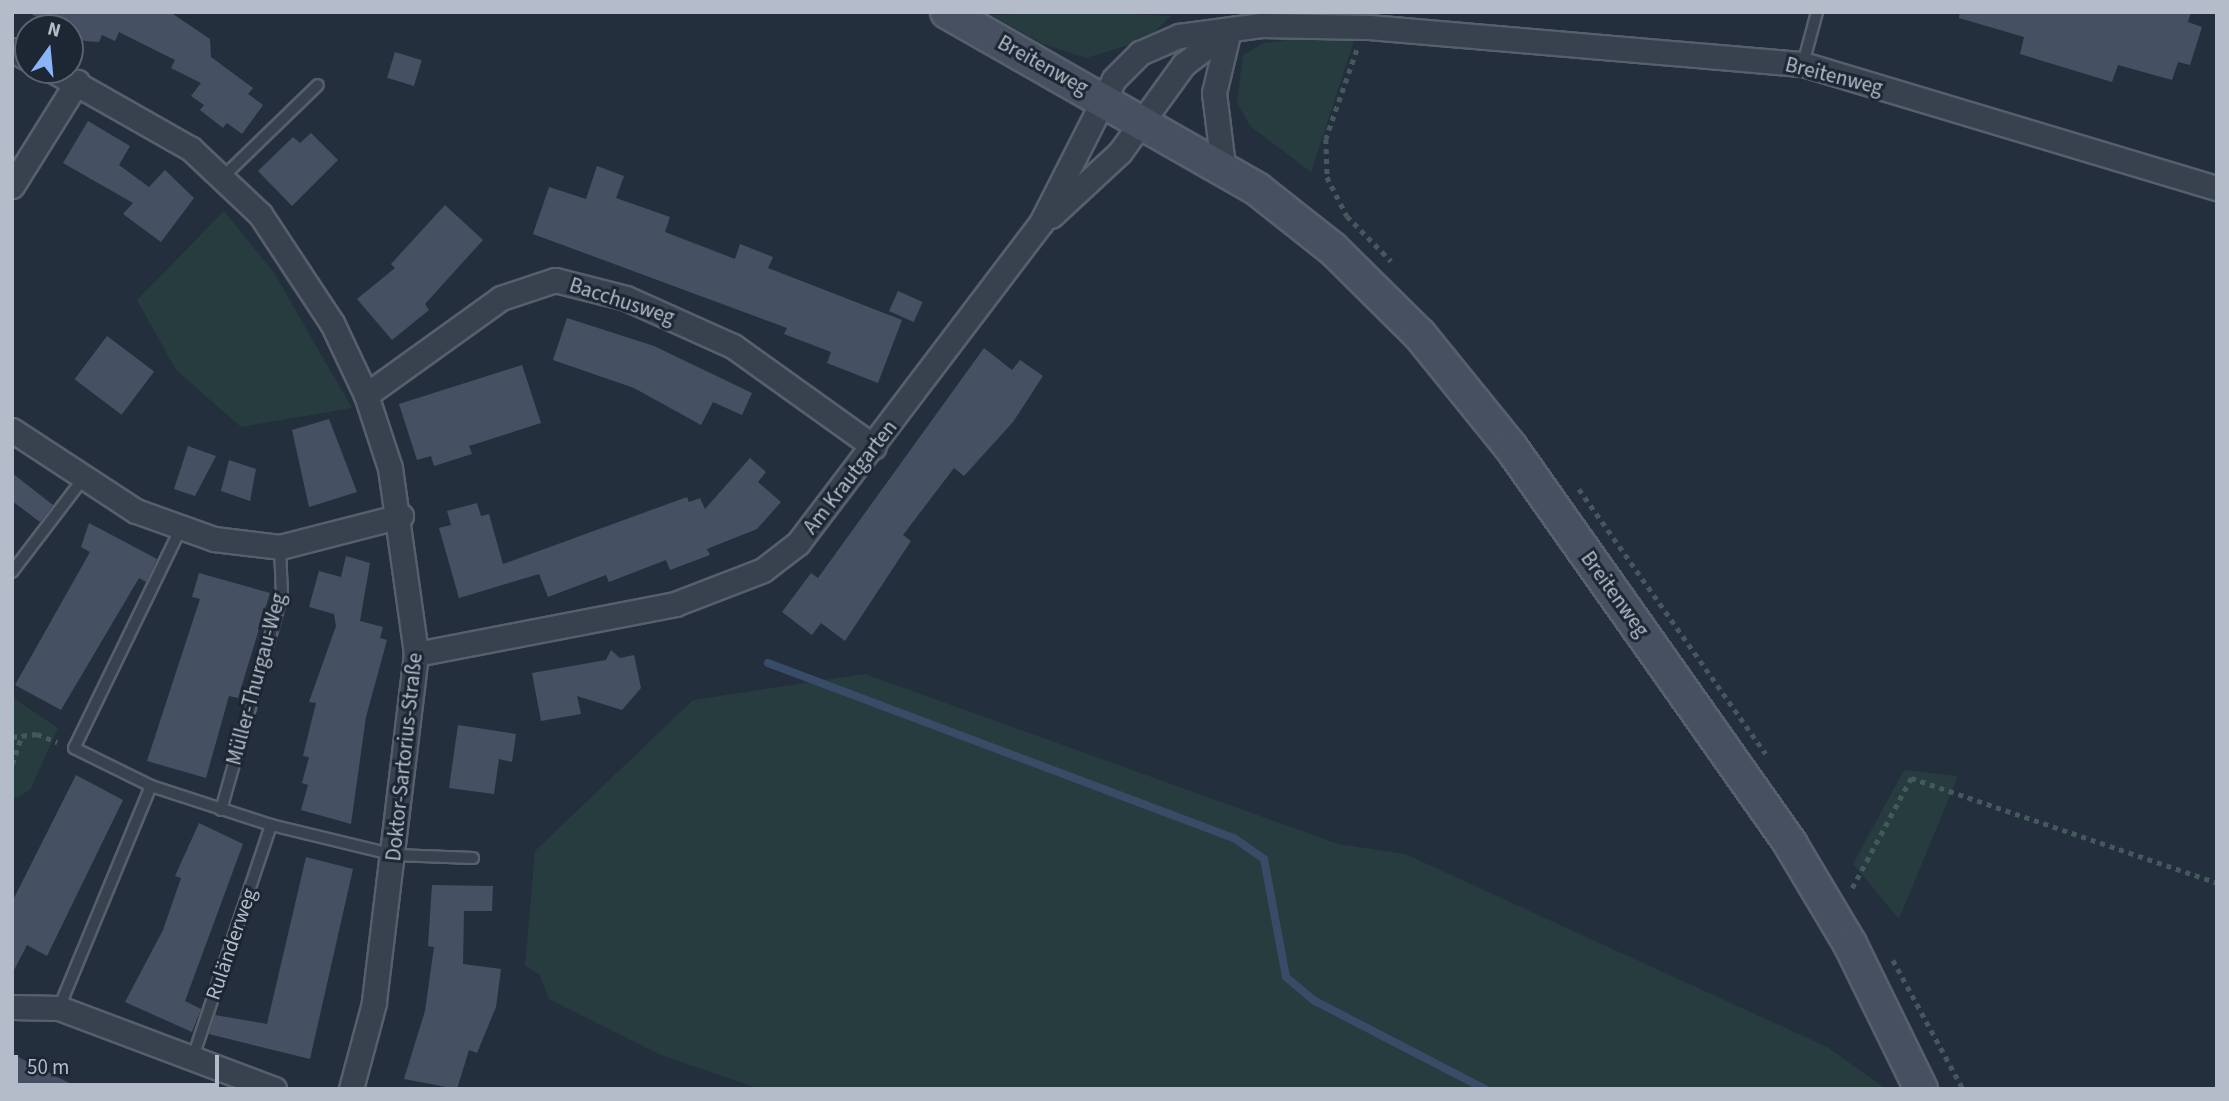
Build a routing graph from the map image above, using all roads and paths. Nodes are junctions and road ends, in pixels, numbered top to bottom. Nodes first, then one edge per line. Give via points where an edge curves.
1 (947, 12) edge
2 (1817, 12) edge
3 (1228, 30) junction
4 (1802, 64) junction
5 (76, 84) edge
6 (80, 84) edge
7 (318, 85) dead end
8 (1103, 97) junction
9 (1142, 119) junction
10 (1223, 166) junction
11 (225, 175) junction
12 (12, 187) edge
13 (2217, 188) edge
14 (1041, 223) junction
15 (366, 395) junction
16 (12, 430) edge
17 (874, 447) junction
18 (82, 480) junction
19 (401, 516) junction
20 (180, 530) junction
21 (280, 547) junction
22 (12, 572) edge
23 (416, 654) junction
24 (22, 736) junction
25 (12, 737) edge
26 (74, 748) junction
27 (12, 764) edge
28 (151, 786) junction
29 (221, 810) junction
30 (271, 825) junction
31 (395, 855) junction
32 (474, 858) dead end
33 (2217, 883) edge
34 (1852, 888) dead end
35 (12, 1007) edge
36 (59, 1007) junction
37 (191, 1062) junction
38 (274, 1089) edge
39 (351, 1089) edge
40 (1921, 1089) edge

1 - 8 main road, Breitenweg
2 - 4 lane
3 - 4 street, Breitenweg via 1369,27
3 - 8 street, Breitenweg via 1157,44 1128,64
3 - 9 street via 1184,64
3 - 10 street via 1214,93
4 - 13 street, Breitenweg
5 - 12 street
6 - 11 street, Doktor-Sartorius-Straße
7 - 11 lane
8 - 9 main road, Breitenweg
8 - 14 street, Am Krautgarten
9 - 10 main road, Breitenweg
9 - 14 street, Am Krautgarten via 1108,165
10 - 40 main road, Breitenweg via 1360,273 1434,351 1510,446 1791,845 1850,944
11 - 15 street, Doktor-Sartorius-Straße via 298,265
14 - 17 street, Am Krautgarten
15 - 17 street, Bacchusweg via 500,298 555,280 626,298 733,346
15 - 19 street, Doktor-Sartorius-Straße
16 - 18 street
17 - 23 street, Am Krautgarten via 798,543 725,588 676,604
18 - 20 street
18 - 22 lane
19 - 21 street
19 - 23 street, Doktor-Sartorius-Straße
20 - 21 street
20 - 26 lane
21 - 29 lane, Müller-Thurgau-Weg via 282,595
23 - 31 street, Doktor-Sartorius-Straße
24 - 25 path
24 - 26 path
24 - 27 path
26 - 28 lane
28 - 29 lane
28 - 36 lane
29 - 30 lane
30 - 31 lane
30 - 37 lane, Ruländerweg
31 - 32 lane
31 - 39 street, Doktor-Sartorius-Straße via 374,1003
33 - 34 path via 1910,778
35 - 36 street
36 - 37 street
37 - 38 street

